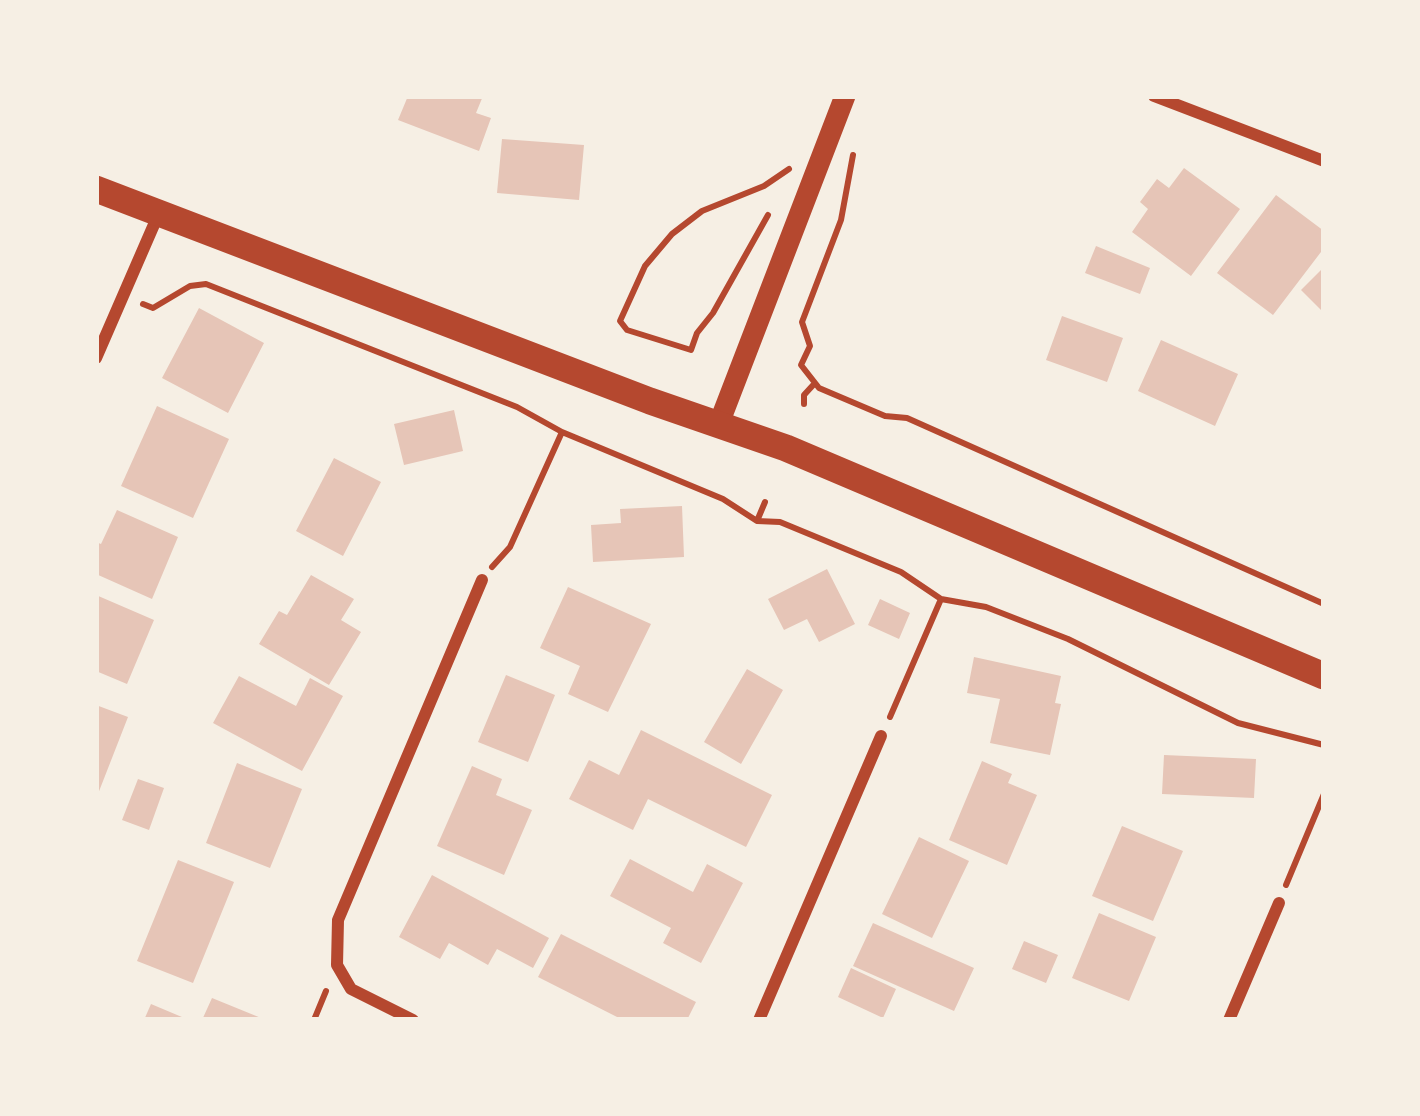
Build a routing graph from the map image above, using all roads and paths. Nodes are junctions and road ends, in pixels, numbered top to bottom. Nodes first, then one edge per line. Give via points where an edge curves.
1 (845, 96) edge
2 (1154, 96) edge
3 (855, 144) dead end
4 (1324, 161) edge
5 (786, 183) dead end
6 (96, 189) edge
7 (771, 212) dead end
8 (159, 213) junction
9 (141, 304) dead end
10 (96, 358) edge
11 (815, 382) junction
12 (790, 387) dead end
13 (718, 426) junction
14 (562, 432) junction
15 (765, 502) dead end
16 (757, 521) junction
17 (510, 547) dead end
18 (482, 580) dead end
19 (941, 599) junction
20 (1324, 604) edge
21 (1324, 676) edge
22 (900, 694) dead end
23 (881, 736) dead end
24 (1324, 745) edge
25 (1324, 794) edge
26 (1297, 860) dead end
27 (1279, 903) dead end
28 (413, 1020) edge
29 (759, 1020) edge
30 (1229, 1020) edge

1 - 13 main road
2 - 4 street
3 - 11 path via 842,220 802,322 810,346 801,365
5 - 7 path via 793,167 672,234 644,266 620,321 691,350
6 - 8 highway
8 - 10 street
8 - 13 highway
9 - 14 path via 153,308 206,284 518,407
11 - 12 path via 804,399
11 - 20 path
13 - 21 highway
14 - 16 path
14 - 17 path
15 - 16 path
16 - 19 path via 780,522 901,572
18 - 28 street via 338,920 337,965 351,989
19 - 22 path
19 - 24 path via 1068,639 1238,723
23 - 29 street
25 - 26 path
27 - 30 street

